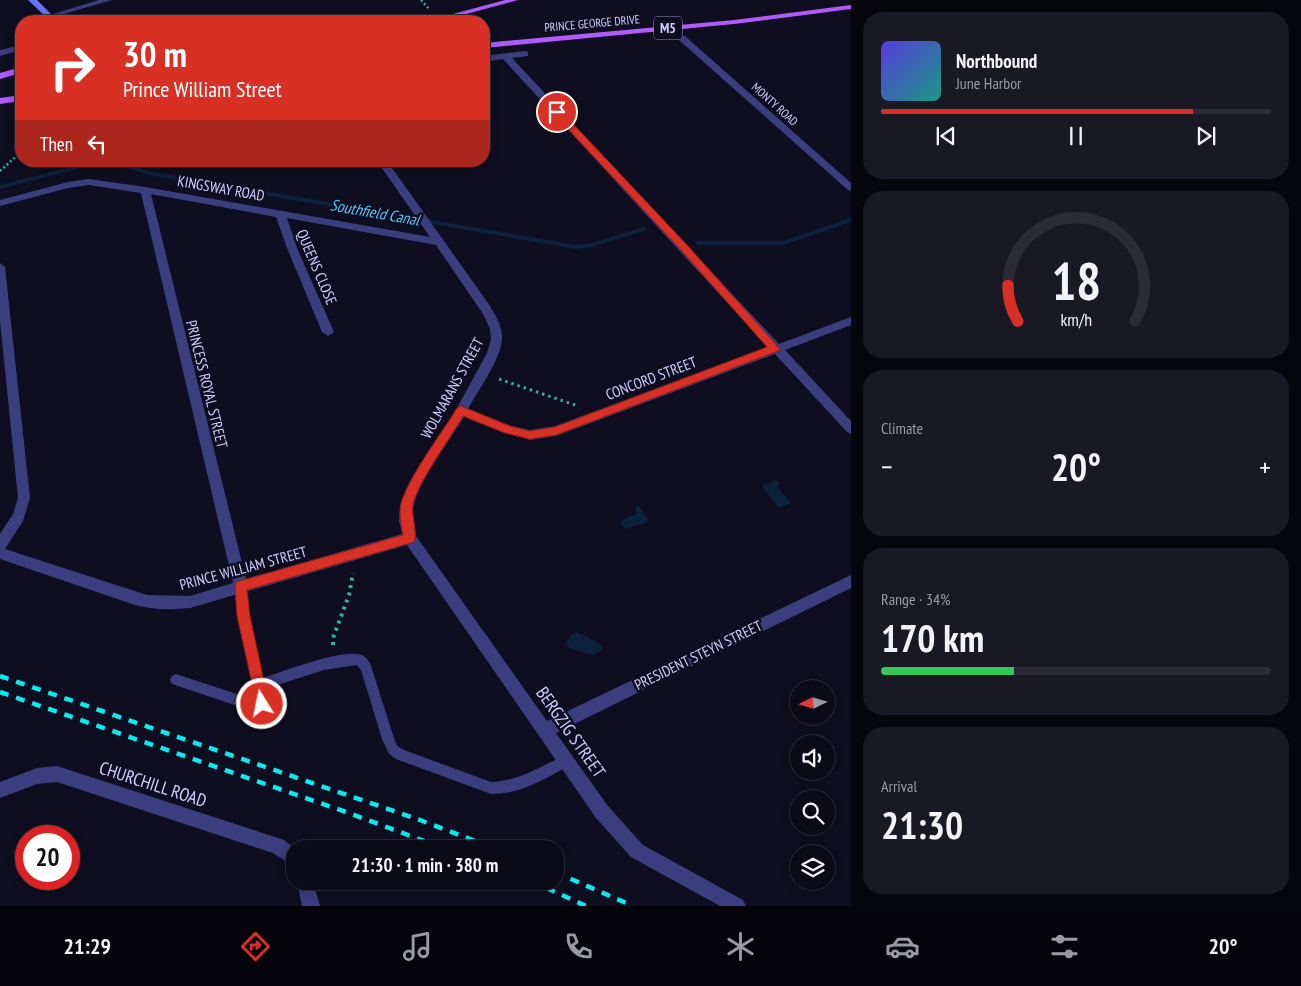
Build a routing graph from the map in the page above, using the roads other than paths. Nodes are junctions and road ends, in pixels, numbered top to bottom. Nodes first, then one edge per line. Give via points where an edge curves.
1 (32, 0) edge
2 (108, 0) edge
3 (514, 0) edge
4 (851, 7) edge
5 (48, 15) edge
6 (64, 15) edge
7 (455, 15) edge
8 (682, 38) dead end
9 (490, 45) edge
10 (15, 49) edge
11 (0, 53) edge
12 (525, 54) dead end
13 (505, 56) junction
14 (490, 57) edge
15 (15, 72) edge
16 (0, 76) edge
17 (15, 79) edge
18 (0, 81) edge
19 (15, 99) edge
20 (0, 101) edge
21 (386, 167) edge
22 (851, 188) edge
23 (145, 190) junction
24 (0, 203) edge
25 (280, 214) junction
26 (435, 238) junction
27 (0, 267) edge
28 (851, 321) edge
29 (328, 332) dead end
30 (775, 349) junction
31 (461, 411) junction
32 (851, 429) edge
33 (410, 538) junction
34 (0, 545) edge
35 (0, 553) edge
36 (851, 581) edge
37 (241, 586) junction
38 (176, 680) dead end
39 (259, 685) junction
40 (546, 730) junction
41 (566, 761) junction
42 (0, 790) edge
43 (286, 852) edge
44 (307, 890) edge
45 (311, 906) edge
46 (737, 906) edge

1 - 5 street
2 - 6 street
3 - 7 main road
4 - 9 main road, PRINCE GEORGE DRIVE / M5 via 734,22
8 - 22 street, MONTY ROAD
10 - 11 street
12 - 13 street
13 - 14 street
13 - 30 street
15 - 16 main road
17 - 18 main road
19 - 20 main road
21 - 26 street, WOLMARANS STREET
23 - 24 street, KINGSWAY ROAD via 79,182
23 - 25 street, KINGSWAY ROAD
23 - 37 street, PRINCESS ROYAL STREET
25 - 26 street, KINGSWAY ROAD
25 - 29 street, QUEENS CLOSE
26 - 31 street, WOLMARANS STREET via 497,332 493,353
27 - 34 street via 24,498 18,518
28 - 30 street, CONCORD STREET
30 - 31 street, CONCORD STREET via 556,431 530,435
30 - 32 street
31 - 33 street, WOLMARANS STREET via 413,489 406,521
33 - 37 street, PRINCE WILLIAM STREET
33 - 40 street, BERGZIG STREET
35 - 37 street, PRINCE WILLIAM STREET via 150,603 190,602
36 - 40 street, PRESIDENT STEYN STREET
37 - 39 lane via 243,616
38 - 39 lane via 258,707 263,701
39 - 41 lane via 338,662 360,660 366,667 388,740 400,755 491,788 504,789
40 - 41 street, BERGZIG STREET
41 - 46 street, BERGZIG STREET via 602,812 637,851
42 - 43 street, CHURCHILL ROAD via 37,776 57,774 278,846
44 - 45 street

